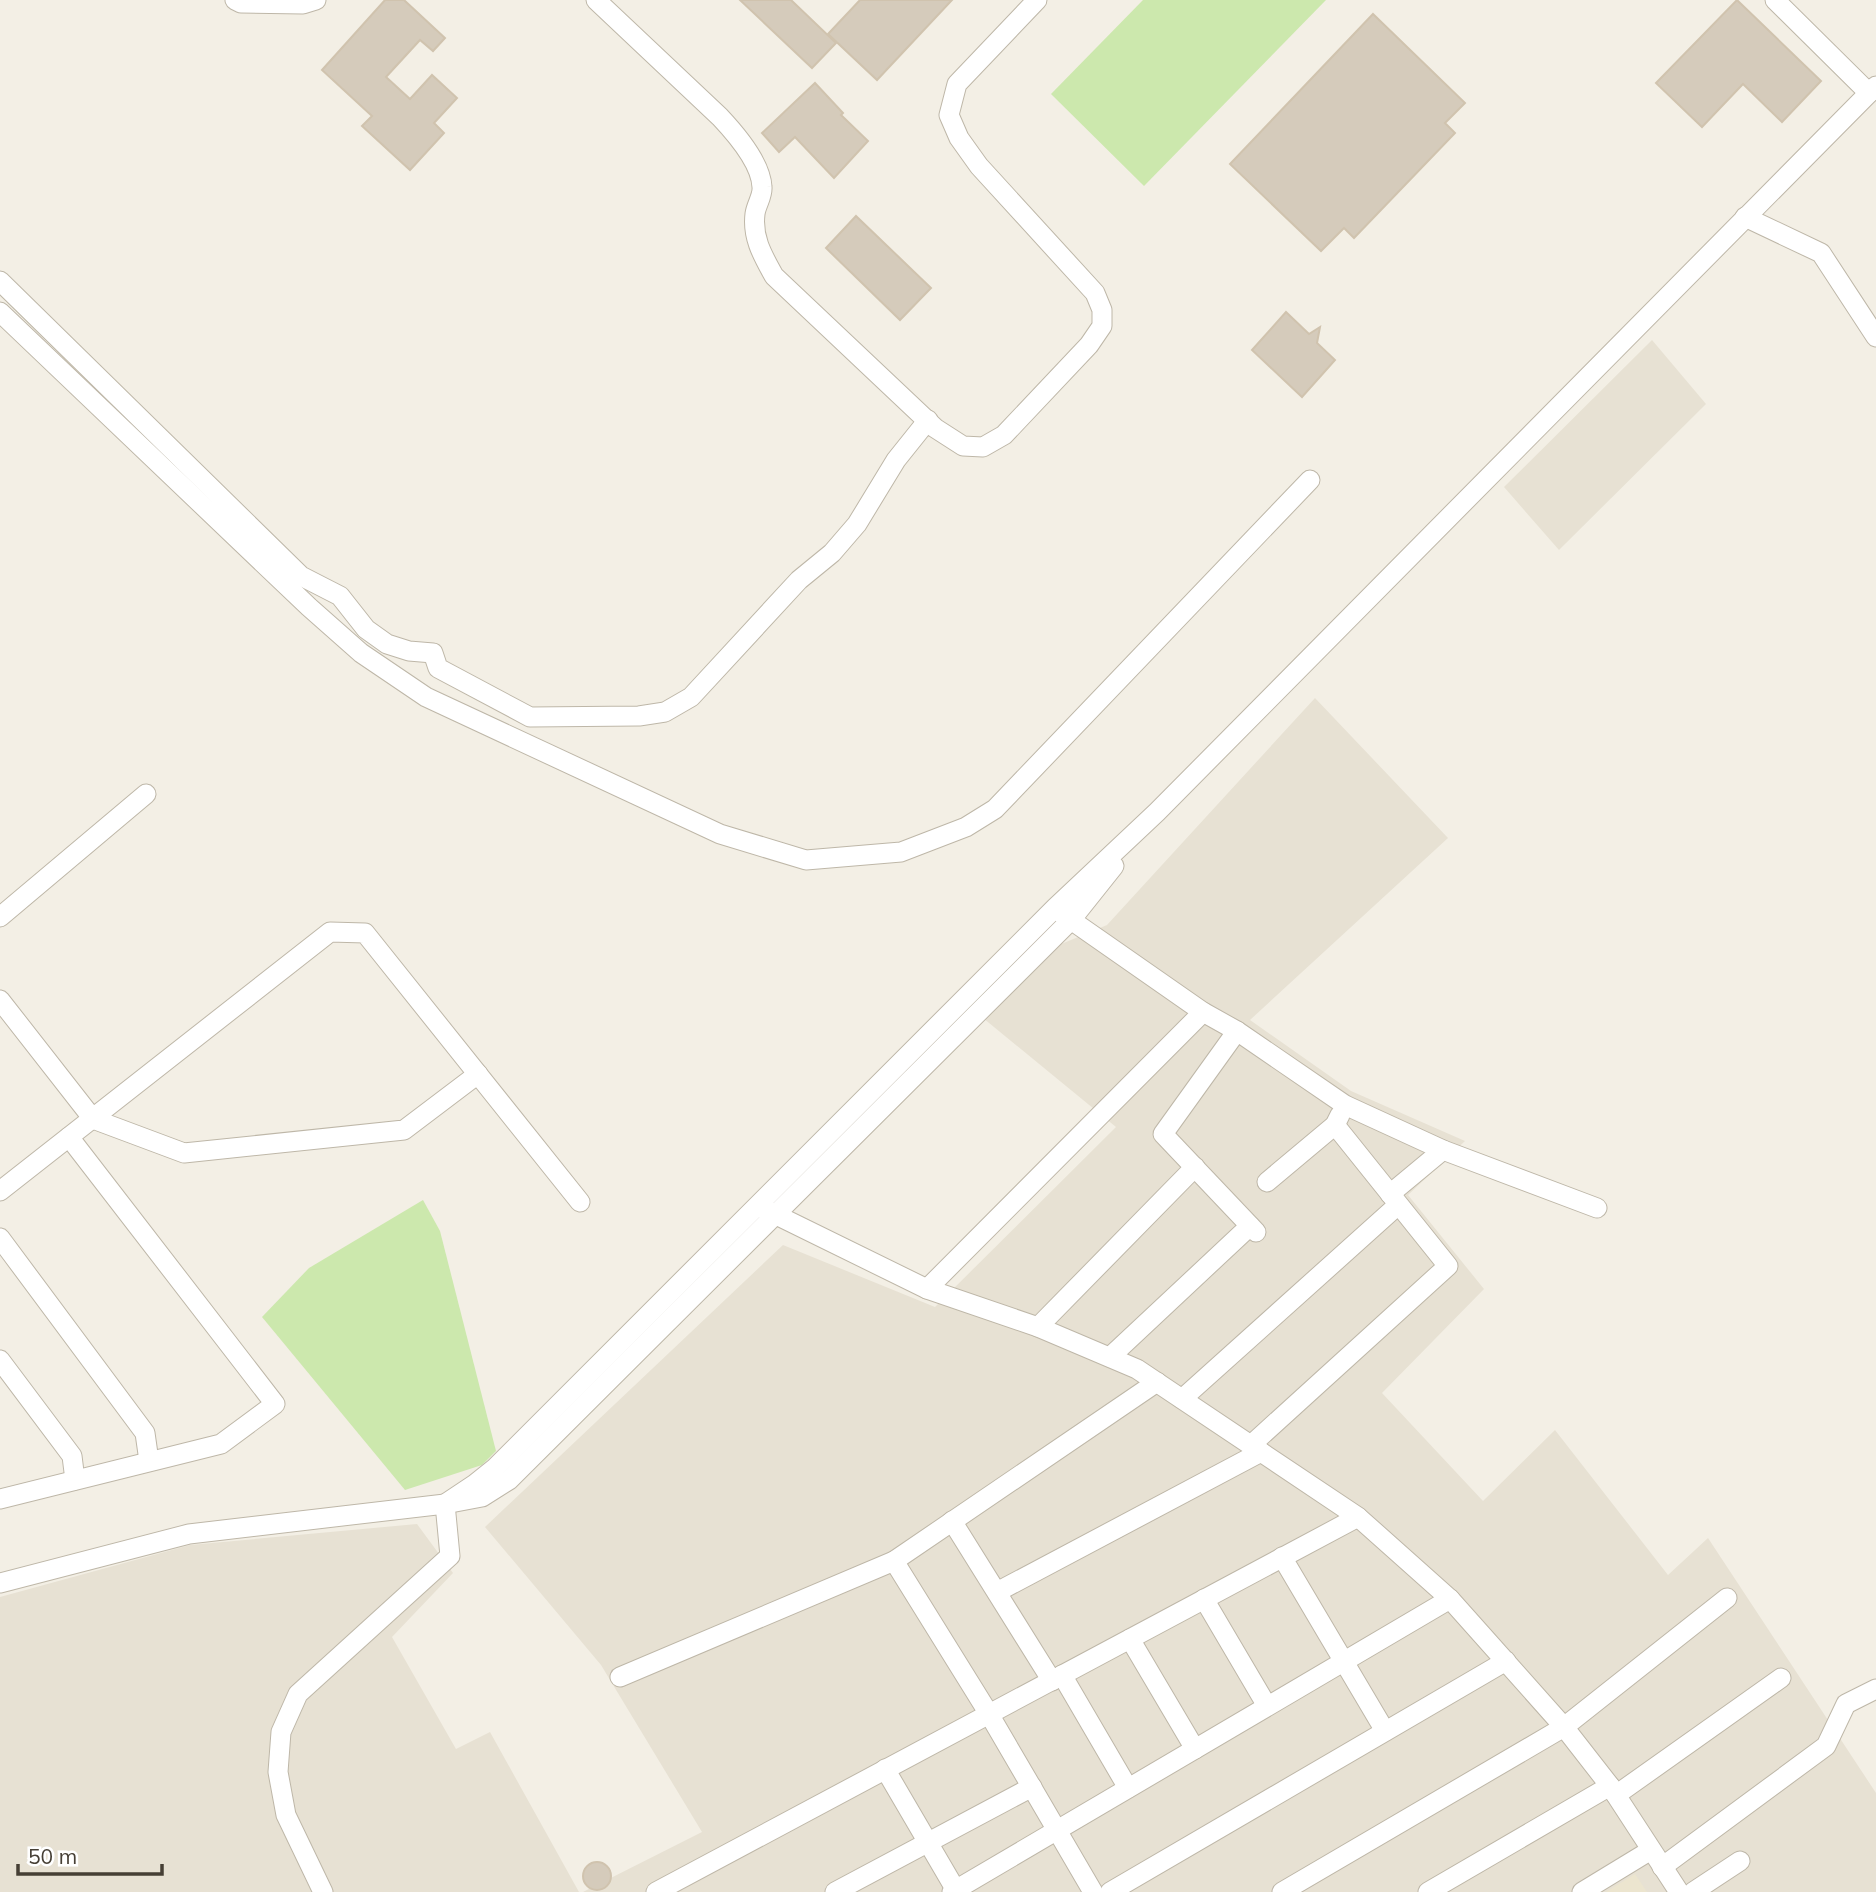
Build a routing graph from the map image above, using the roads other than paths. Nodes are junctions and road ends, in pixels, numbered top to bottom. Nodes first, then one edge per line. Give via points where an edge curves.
1 (235, 0) edge
2 (316, 0) edge
3 (596, 0) edge
4 (1037, 0) edge
5 (1775, 0) edge
6 (1872, 90) edge
7 (1745, 217) junction
8 (0, 281) edge
9 (0, 312) edge
10 (1876, 337) edge
11 (929, 420) junction
12 (1310, 480) dead end
13 (146, 794) dead end
14 (1157, 812) junction
15 (1055, 908) junction
16 (0, 918) edge
17 (1071, 920) junction
18 (0, 1000) edge
19 (1203, 1012) junction
20 (1237, 1031) junction
21 (478, 1074) junction
22 (1345, 1105) junction
23 (93, 1119) junction
24 (1335, 1125) junction
25 (69, 1137) junction
26 (1443, 1150) junction
27 (1195, 1167) junction
28 (1267, 1182) dead end
29 (0, 1191) edge
30 (1394, 1200) junction
31 (580, 1202) dead end
32 (757, 1206) junction
33 (1597, 1208) dead end
34 (776, 1214) junction
35 (0, 1238) edge
36 (927, 1289) junction
37 (1038, 1327) junction
38 (1110, 1357) junction
39 (0, 1360) edge
40 (1157, 1382) junction
41 (1182, 1399) junction
42 (1256, 1448) junction
43 (149, 1461) junction
44 (75, 1480) junction
45 (0, 1499) edge
46 (445, 1504) junction
47 (1358, 1517) junction
48 (952, 1521) junction
49 (1282, 1557) junction
50 (894, 1561) junction
51 (0, 1583) edge
52 (997, 1592) junction
53 (1727, 1598) dead end
54 (1205, 1599) junction
55 (1450, 1599) junction
56 (1130, 1639) junction
57 (1343, 1661) junction
58 (1506, 1661) junction
59 (620, 1677) dead end
60 (1057, 1678) junction
61 (1782, 1678) dead end
62 (1876, 1689) edge
63 (1268, 1706) junction
64 (989, 1714) junction
65 (1564, 1727) junction
66 (1385, 1731) junction
67 (1195, 1749) junction
68 (885, 1769) junction
69 (1032, 1787) junction
70 (1128, 1788) junction
71 (1613, 1790) junction
72 (1057, 1830) junction
73 (928, 1842) junction
74 (1657, 1859) junction
75 (1740, 1860) dead end
76 (955, 1891) edge
77 (323, 1892) edge
78 (656, 1892) edge
79 (835, 1892) edge
80 (1093, 1892) edge
81 (1110, 1892) edge
82 (1282, 1892) edge
83 (1428, 1892) edge
84 (1582, 1892) edge
85 (1679, 1892) edge
86 (1693, 1892) edge

1 - 2 street via 303,4
3 - 11 street via 739,138 763,188 755,213 755,236 774,276
4 - 11 street via 957,84 950,115 959,138 979,166 1095,293 1102,326 1004,435 983,447 963,446
5 - 6 street
6 - 7 street
7 - 10 street via 1821,253
7 - 14 street
8 - 11 street via 301,576 340,596 366,629 387,644 433,653 438,668 530,717 639,716 665,712 691,697 799,580 858,524 896,460
9 - 12 street via 361,653 426,697 720,834 806,860 901,852 966,827 995,809
13 - 16 street
14 - 15 street
14 - 17 street
15 - 17 street
15 - 32 street
17 - 19 street
17 - 34 street
18 - 23 street
19 - 20 street
19 - 36 street
20 - 22 street
20 - 27 street via 1163,1134
21 - 23 street via 404,1130 184,1153
21 - 23 street via 365,933 330,932
21 - 31 street
22 - 24 street
22 - 26 street
23 - 25 street
24 - 28 street
24 - 30 street
25 - 29 street
25 - 43 street via 275,1404 221,1444
26 - 30 street
26 - 33 street
27 - 37 street
27 - 38 street via 1253,1229
30 - 41 street
30 - 42 street via 1448,1266
32 - 34 street
32 - 46 street via 495,1468
34 - 36 street
34 - 46 street via 509,1480 482,1497
35 - 43 street via 145,1433
36 - 37 street
37 - 38 street
38 - 40 street
39 - 44 street via 72,1456
40 - 41 street
40 - 48 street
41 - 42 street
42 - 47 street
42 - 52 street
43 - 44 street
44 - 45 street
46 - 51 street via 189,1534
46 - 77 street via 450,1556 298,1694 281,1732 278,1772 286,1815
47 - 49 street
47 - 55 street
48 - 50 street
48 - 52 street
49 - 54 street
49 - 57 street
50 - 59 street
50 - 64 street
52 - 60 street
53 - 65 street
54 - 56 street
54 - 63 street
55 - 57 street
55 - 58 street
56 - 60 street
56 - 67 street
57 - 63 street
57 - 66 street
58 - 65 street
58 - 66 street
60 - 64 street
60 - 70 street
61 - 71 street
62 - 74 street via 1846,1704 1826,1746
63 - 67 street
64 - 68 street
64 - 69 street
65 - 71 street
65 - 82 street
66 - 81 street
67 - 70 street
68 - 73 street
68 - 78 street
69 - 72 street
69 - 73 street
70 - 72 street
71 - 74 street
71 - 83 street
72 - 76 street
72 - 80 street
73 - 76 street
73 - 79 street
74 - 84 street
74 - 85 street
75 - 86 street

